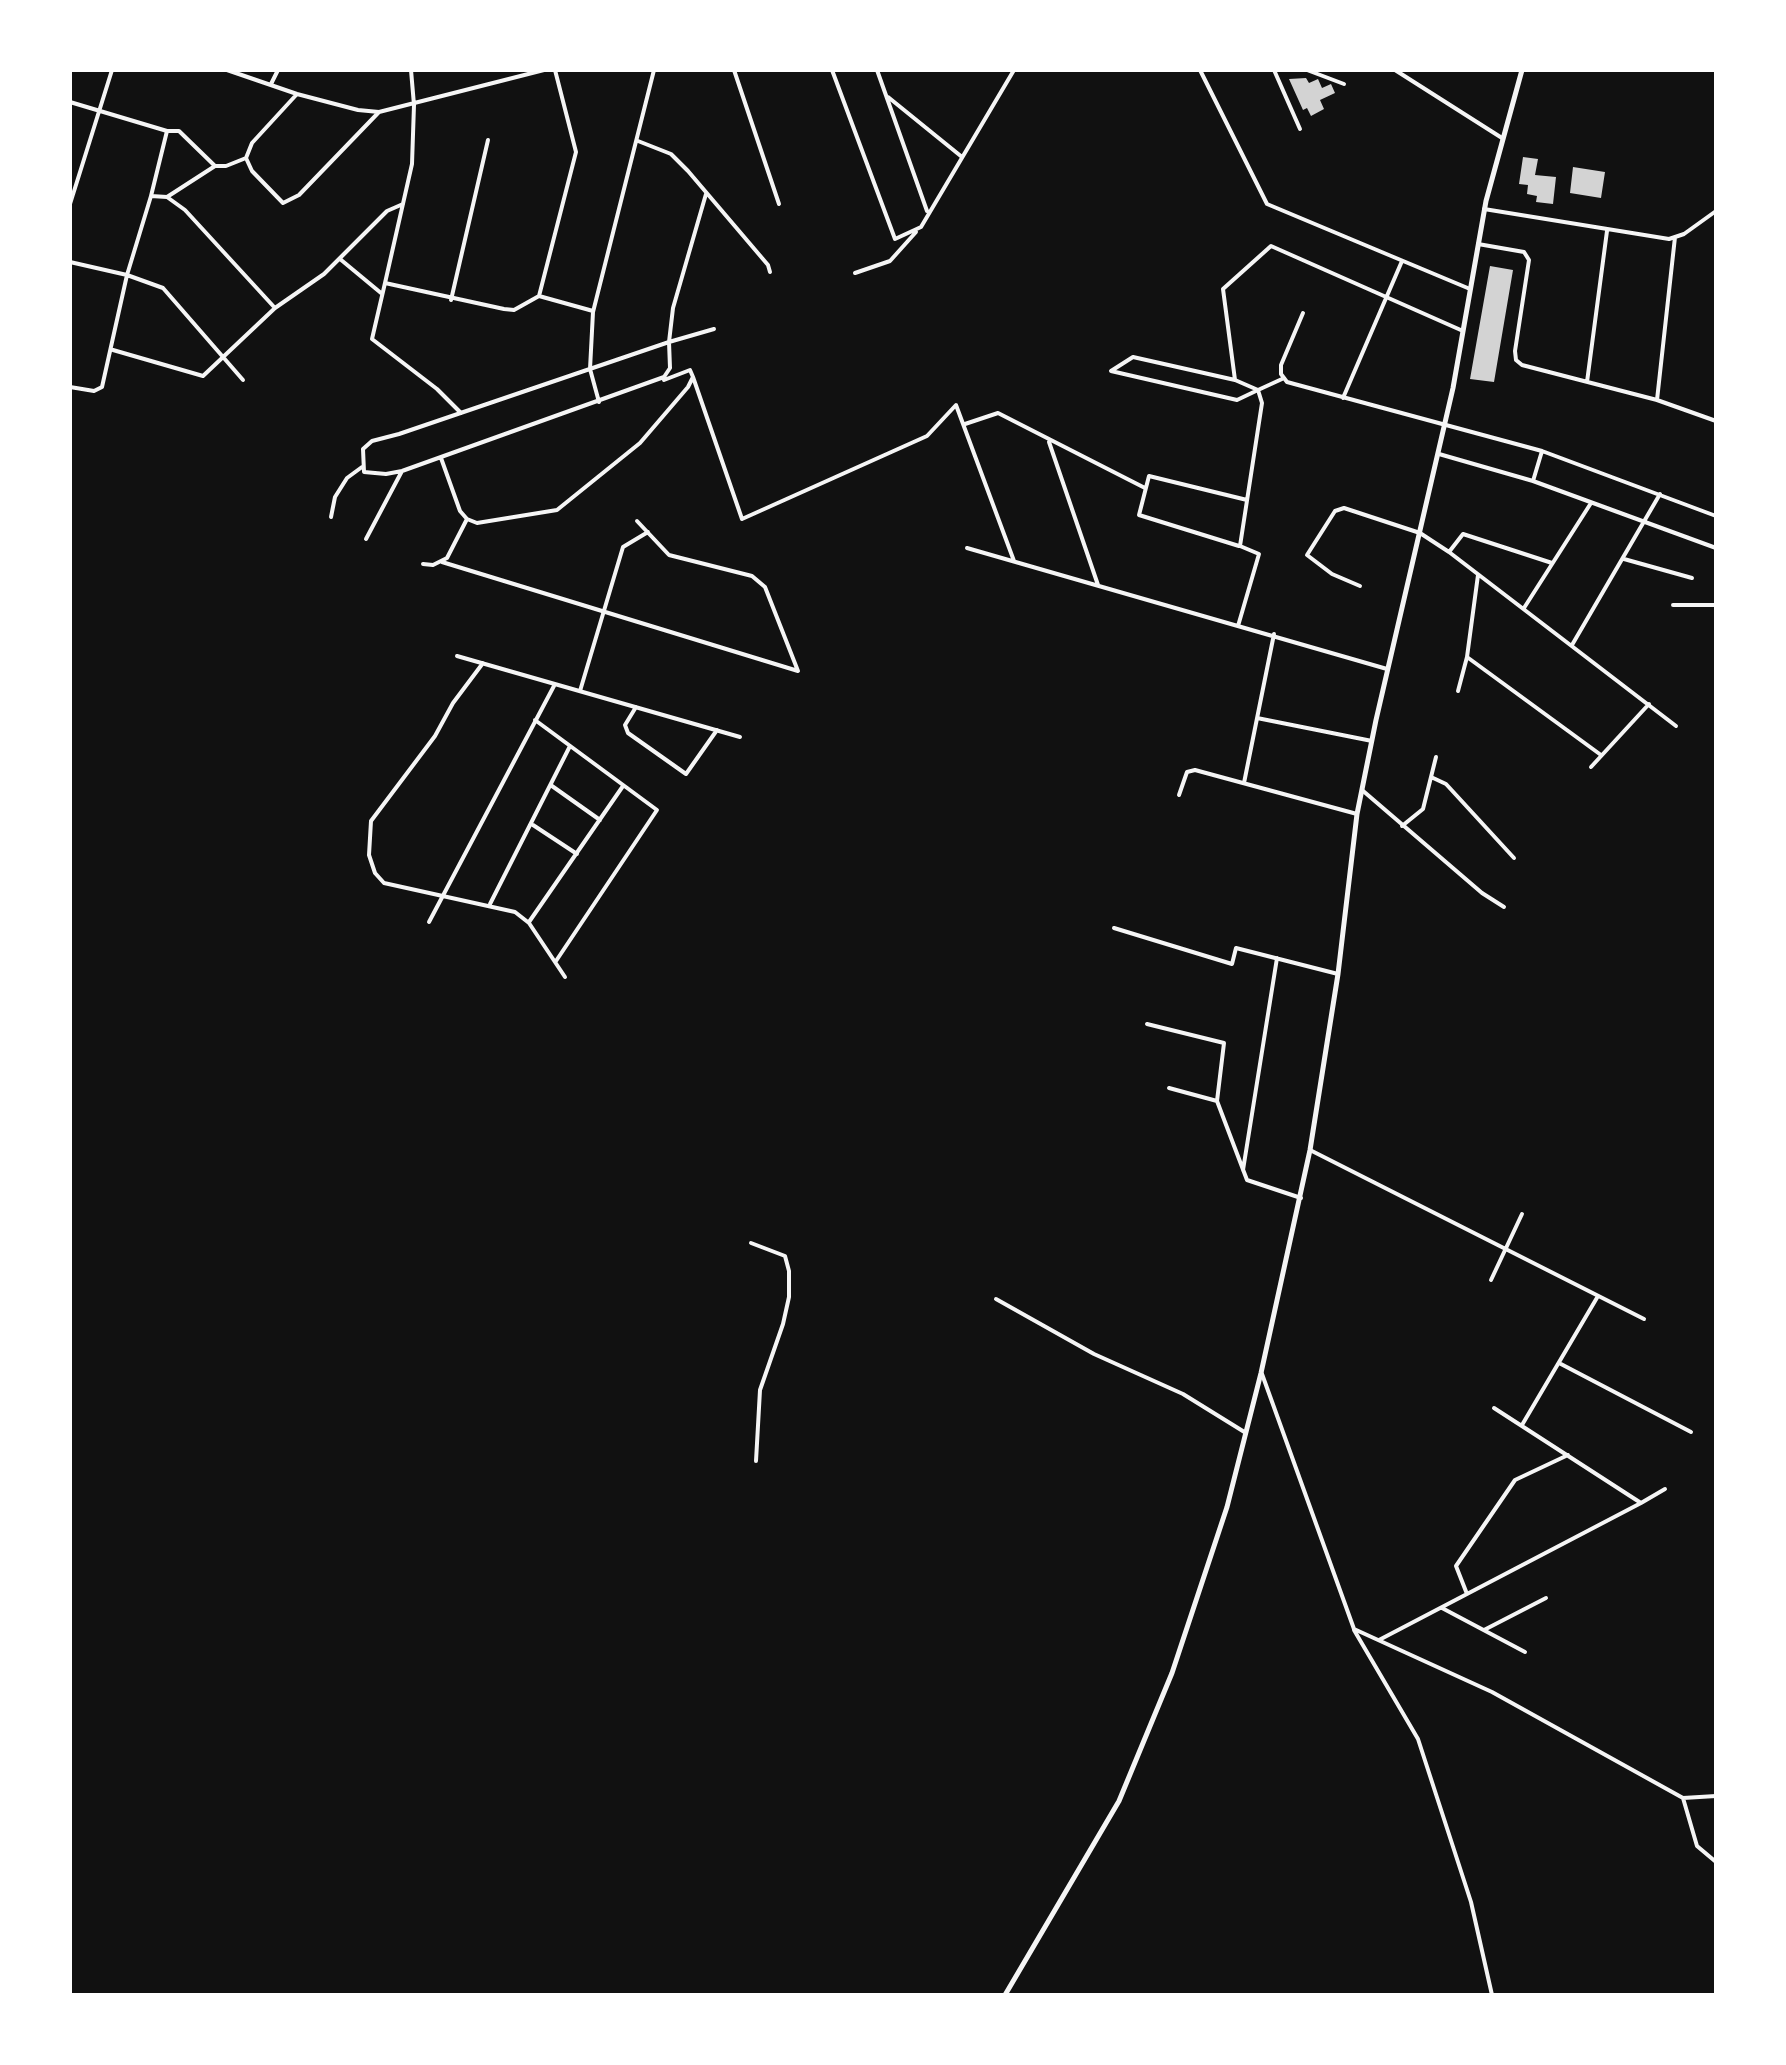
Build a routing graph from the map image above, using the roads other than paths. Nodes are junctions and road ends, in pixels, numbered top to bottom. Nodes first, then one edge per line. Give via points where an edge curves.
1 (112, 70) edge
2 (227, 70) edge
3 (278, 70) edge
4 (411, 70) edge
5 (520, 70) edge
6 (544, 70) edge
7 (555, 70) edge
8 (654, 70) edge
9 (734, 70) edge
10 (832, 70) edge
11 (877, 70) edge
12 (1014, 70) edge
13 (1200, 70) edge
14 (1274, 70) edge
15 (1307, 70) edge
16 (1395, 70) edge
17 (1522, 70) edge
18 (521, 77) junction
19 (271, 84) junction
20 (1344, 84) dead end
21 (297, 94) junction
22 (886, 96) junction
23 (70, 102) edge
24 (414, 105) junction
25 (98, 111) junction
26 (379, 112) junction
27 (1300, 129) dead end
28 (167, 131) junction
29 (1502, 138) junction
30 (488, 140) dead end
31 (638, 141) junction
32 (246, 158) junction
33 (962, 158) junction
34 (215, 166) junction
35 (706, 194) junction
36 (151, 196) junction
37 (167, 197) junction
38 (70, 204) edge
39 (403, 204) junction
40 (779, 204) dead end
41 (1484, 209) junction
42 (1716, 211) edge
43 (928, 213) junction
44 (917, 230) junction
45 (1607, 231) junction
46 (1675, 237) junction
47 (1478, 244) junction
48 (340, 259) junction
49 (1402, 261) junction
50 (70, 262) edge
51 (770, 272) dead end
52 (855, 273) dead end
53 (127, 275) junction
54 (385, 283) junction
55 (1470, 289) junction
56 (382, 293) junction
57 (539, 296) junction
58 (1385, 299) junction
59 (451, 300) junction
60 (275, 308) junction
61 (593, 312) junction
62 (1303, 313) dead end
63 (714, 329) dead end
64 (1463, 331) junction
65 (669, 342) junction
66 (113, 350) junction
67 (224, 356) junction
68 (590, 369) junction
69 (693, 377) junction
70 (1282, 379) junction
71 (243, 380) dead end
72 (1235, 380) junction
73 (1587, 382) junction
74 (654, 384) junction
75 (70, 387) edge
76 (1258, 390) junction
77 (1343, 398) junction
78 (1657, 400) junction
79 (599, 402) junction
80 (461, 413) junction
81 (1716, 421) edge
82 (1445, 423) junction
83 (965, 424) junction
84 (1049, 439) junction
85 (1542, 451) junction
86 (1439, 454) junction
87 (441, 458) junction
88 (362, 467) junction
89 (402, 471) junction
90 (1533, 481) junction
91 (1145, 488) junction
92 (1660, 494) junction
93 (1247, 500) junction
94 (1591, 503) junction
95 (1716, 516) edge
96 (331, 517) dead end
97 (467, 519) junction
98 (637, 521) dead end
99 (1645, 524) junction
100 (648, 532) junction
101 (1420, 533) junction
102 (366, 539) dead end
103 (1240, 546) junction
104 (967, 548) dead end
105 (1716, 548) edge
106 (1449, 552) junction
107 (1624, 559) junction
108 (1014, 561) junction
109 (442, 562) junction
110 (1552, 563) junction
111 (423, 564) dead end
112 (1478, 575) junction
113 (1692, 578) dead end
114 (1098, 585) junction
115 (1360, 586) dead end
116 (1673, 605) dead end
117 (1716, 605) edge
118 (1524, 608) junction
119 (605, 614) junction
120 (1238, 626) junction
121 (1274, 634) junction
122 (1572, 645) junction
123 (457, 656) dead end
124 (1467, 657) junction
125 (483, 663) junction
126 (1389, 669) junction
127 (555, 684) junction
128 (580, 691) junction
129 (1458, 691) dead end
130 (1649, 704) junction
131 (636, 707) junction
132 (1257, 718) junction
133 (535, 720) junction
134 (1676, 726) dead end
135 (717, 730) junction
136 (740, 737) dead end
137 (1373, 741) junction
138 (570, 746) junction
139 (1601, 755) junction
140 (1436, 757) dead end
141 (1591, 767) dead end
142 (1431, 777) junction
143 (1244, 783) junction
144 (552, 786) junction
145 (623, 786) junction
146 (1362, 790) junction
147 (1179, 795) dead end
148 (1357, 814) junction
149 (600, 820) junction
150 (533, 825) junction
151 (1402, 826) junction
152 (578, 855) junction
153 (1514, 858) dead end
154 (443, 895) junction
155 (490, 904) junction
156 (1504, 907) dead end
157 (429, 922) dead end
158 (529, 923) junction
159 (1114, 928) dead end
160 (1277, 958) junction
161 (555, 961) junction
162 (1338, 974) junction
163 (565, 977) dead end
164 (1147, 1024) dead end
165 (1169, 1088) dead end
166 (1217, 1101) junction
167 (1310, 1150) junction
168 (1243, 1170) junction
169 (1301, 1198) junction
170 (1522, 1214) dead end
171 (751, 1243) dead end
172 (1505, 1249) junction
173 (1491, 1280) dead end
174 (1598, 1296) junction
175 (996, 1299) dead end
176 (1644, 1319) dead end
177 (1559, 1363) junction
178 (1261, 1373) junction
179 (1494, 1408) dead end
180 (1522, 1425) junction
181 (1691, 1432) dead end
182 (1246, 1433) junction
183 (1568, 1455) junction
184 (756, 1461) dead end
185 (1665, 1489) dead end
186 (1641, 1503) junction
187 (1467, 1594) junction
188 (1546, 1598) dead end
189 (1442, 1608) junction
190 (1354, 1629) junction
191 (1484, 1630) junction
192 (1379, 1640) junction
193 (1525, 1652) dead end
194 (1716, 1796) edge
195 (1683, 1798) junction
196 (1716, 1862) edge
197 (1005, 1995) edge
198 (1492, 1995) edge

1 - 25 street
2 - 19 street
3 - 19 street
4 - 24 street
5 - 18 street
6 - 18 street
7 - 57 street via 576,152
8 - 31 street
9 - 40 street
10 - 44 street via 892,239
11 - 22 street
12 - 33 street
13 - 49 street via 1267,204
14 - 27 street
15 - 20 street
16 - 29 street
17 - 29 street
18 - 24 street
19 - 21 street
21 - 26 street
21 - 32 street via 252,143
22 - 33 street
22 - 43 street
23 - 25 street
24 - 26 street
24 - 39 street via 412,164
25 - 28 street
25 - 38 street
26 - 32 street via 286,203
28 - 34 street via 187,136
28 - 36 street
29 - 41 street
30 - 59 street
31 - 35 street via 671,154
31 - 61 street
32 - 34 street
33 - 43 street
34 - 37 street
35 - 51 street
35 - 65 street via 673,308
36 - 37 street
36 - 53 street
37 - 60 street via 202,226
39 - 48 street via 387,211
39 - 54 street
41 - 45 street
41 - 47 street
42 - 46 street
43 - 44 street
44 - 52 street via 890,261
45 - 46 street
45 - 73 street
46 - 78 street
47 - 55 street
47 - 73 street via 1524,252 1529,260 1516,360
48 - 56 street
48 - 60 street
49 - 55 street
49 - 58 street
50 - 53 street
53 - 66 street
53 - 67 street via 163,288
54 - 56 street
54 - 59 street
55 - 64 street
56 - 80 street via 372,339
57 - 59 street via 514,310
57 - 61 street
58 - 64 street
58 - 72 street via 1269,247 1223,289
58 - 77 street
60 - 67 street
61 - 68 street
62 - 70 street via 1281,365
63 - 65 street
64 - 82 street
65 - 68 street
65 - 74 street via 669,373
66 - 67 street via 203,376
66 - 75 street via 99,390
67 - 71 street
68 - 79 street
68 - 80 street
69 - 74 street via 690,370
69 - 83 street via 742,519 927,436 956,405
69 - 97 street via 640,443 557,510 477,523
70 - 76 street
70 - 77 street
72 - 76 street
72 - 76 street via 1133,357 1111,371 1237,400
73 - 78 street
74 - 79 street
76 - 93 street via 1262,403
77 - 82 street
78 - 81 street
79 - 87 street
80 - 88 street via 372,441 363,449
82 - 85 street
82 - 86 street
83 - 84 street via 998,413
83 - 108 street
84 - 91 street
84 - 114 street
85 - 90 street
85 - 92 street
86 - 90 street
86 - 101 street
87 - 89 street
87 - 97 street
88 - 89 street via 370,475
88 - 96 street via 335,497
89 - 102 street
90 - 94 street
91 - 93 street via 1149,476
91 - 103 street via 1139,515
92 - 95 street
92 - 99 street
93 - 103 street
94 - 99 street
94 - 110 street
97 - 109 street
98 - 100 street
99 - 105 street
99 - 107 street
100 - 119 street via 623,547
100 - 119 street via 669,555 752,576 765,587 798,671
101 - 106 street
101 - 115 street via 1354,510 1335,511 1307,555
101 - 126 street
103 - 120 street via 1259,554
104 - 108 street
106 - 110 street via 1463,534
106 - 112 street
107 - 113 street
107 - 122 street
108 - 114 street
109 - 111 street
109 - 119 street
110 - 118 street
112 - 118 street
112 - 124 street
114 - 120 street
116 - 117 street
118 - 122 street
119 - 128 street
120 - 121 street
121 - 126 street
121 - 132 street
122 - 130 street
123 - 125 street
124 - 129 street
124 - 139 street
125 - 127 street
125 - 154 street via 371,821 367,837 375,873 384,883
126 - 137 street
127 - 128 street
127 - 133 street
128 - 131 street
130 - 134 street
130 - 139 street
131 - 135 street
131 - 135 street via 625,725 628,733 686,774
132 - 137 street
132 - 143 street
133 - 138 street
133 - 154 street
135 - 136 street
137 - 146 street
138 - 144 street
138 - 145 street
139 - 141 street
140 - 142 street
142 - 151 street via 1423,809
142 - 153 street via 1446,784
143 - 147 street via 1195,770 1187,772
143 - 148 street
144 - 149 street
144 - 150 street
145 - 149 street
145 - 161 street via 657,810
146 - 148 street
146 - 151 street
148 - 162 street
149 - 152 street
150 - 152 street
150 - 155 street
151 - 156 street
152 - 158 street
154 - 155 street
154 - 157 street
155 - 158 street
158 - 161 street
159 - 160 street via 1232,964 1236,948
160 - 162 street
160 - 168 street
161 - 163 street
162 - 167 street
164 - 166 street via 1224,1043
165 - 166 street
166 - 168 street
167 - 169 street
167 - 172 street
168 - 169 street via 1247,1180
169 - 178 street
170 - 172 street
171 - 184 street via 785,1256 789,1271 783,1324 760,1390
172 - 173 street
172 - 174 street
174 - 176 street
174 - 177 street
175 - 182 street via 1084,1349 1183,1394
177 - 180 street
177 - 181 street
178 - 182 street
178 - 190 street
179 - 180 street
180 - 183 street
182 - 197 street via 1206,1575 1138,1760 1095,1847
183 - 186 street
183 - 187 street via 1515,1480 1456,1566
185 - 186 street
186 - 187 street
187 - 189 street
188 - 191 street
189 - 191 street
189 - 192 street
190 - 192 street
190 - 198 street via 1418,1739 1471,1902
191 - 193 street
192 - 195 street via 1492,1692
194 - 195 street
195 - 196 street via 1697,1846

